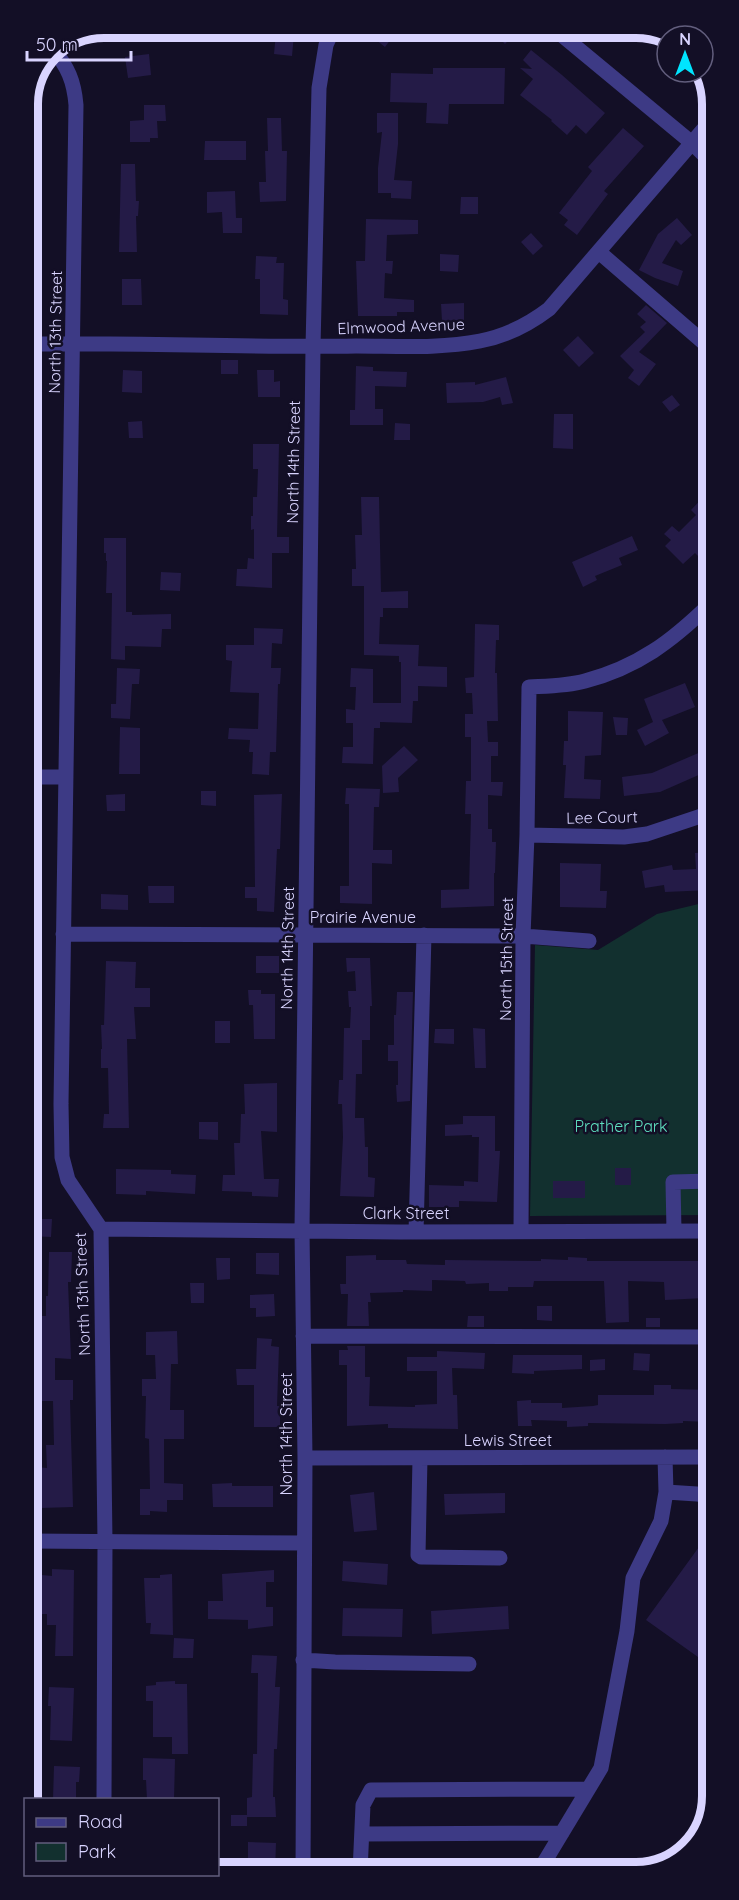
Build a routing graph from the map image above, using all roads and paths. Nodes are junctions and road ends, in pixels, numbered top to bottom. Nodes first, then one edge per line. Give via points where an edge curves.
1 (329, 38) edge
2 (565, 38) edge
3 (58, 56) edge
4 (702, 131) edge
5 (692, 143) junction
6 (702, 153) edge
7 (599, 252) junction
8 (702, 341) edge
9 (72, 343) junction
10 (38, 344) edge
11 (313, 347) junction
12 (702, 611) edge
13 (38, 777) edge
14 (66, 777) junction
15 (702, 816) edge
16 (527, 835) junction
17 (63, 934) junction
18 (305, 934) junction
19 (424, 936) junction
20 (523, 936) junction
21 (589, 941) dead end
22 (702, 1181) edge
23 (101, 1229) junction
24 (302, 1230) junction
25 (674, 1231) junction
26 (702, 1231) edge
27 (416, 1232) junction
28 (522, 1232) junction
29 (303, 1336) junction
30 (702, 1337) edge
31 (665, 1457) junction
32 (702, 1457) edge
33 (305, 1458) junction
34 (420, 1458) junction
35 (666, 1492) junction
36 (702, 1495) edge
37 (38, 1541) edge
38 (105, 1542) junction
39 (304, 1543) junction
40 (500, 1557) dead end
41 (303, 1660) junction
42 (469, 1664) dead end
43 (588, 1789) junction
44 (104, 1798) edge
45 (561, 1833) junction
46 (362, 1834) junction
47 (303, 1862) edge
48 (361, 1862) edge
49 (544, 1862) edge

1 - 11 street, North 14th Street via 320,88
2 - 5 street
3 - 9 street, North 13th Street via 74,85 76,105
4 - 5 street, Elmwood Avenue
5 - 6 street
5 - 7 street, Elmwood Avenue
7 - 8 street
7 - 11 street, Elmwood Avenue via 549,309 509,333 449,345
9 - 10 street, Elmwood Avenue
9 - 11 street, Elmwood Avenue
9 - 14 street, North 13th Street
11 - 18 street, North 14th Street
12 - 16 street, North 15th Street via 664,645 635,662 584,681 530,687
13 - 14 street
14 - 17 street, North 13th Street
15 - 16 street, Lee Court via 647,834 624,837
16 - 20 street, North 15th Street
17 - 18 street, Prairie Avenue
17 - 23 street, North 13th Street via 62,1157 68,1180
18 - 19 street, Prairie Avenue
18 - 24 street, North 14th Street
19 - 20 street, Prairie Avenue
19 - 27 street
20 - 21 street, Prairie Avenue
20 - 28 street, North 15th Street
22 - 25 street via 674,1182
23 - 24 street, Clark Street
23 - 38 street, North 13th Street
24 - 27 street, Clark Street
24 - 29 street, North 14th Street
25 - 26 street, Clark Street
25 - 28 street, Clark Street
27 - 28 street, Clark Street
29 - 30 street
29 - 33 street, North 14th Street
31 - 32 street, Lewis Street
31 - 34 street, Lewis Street
31 - 35 street
33 - 34 street, Lewis Street
33 - 39 street, North 14th Street
34 - 40 street via 418,1555
35 - 36 street
35 - 43 street via 661,1521 633,1578 601,1768
37 - 38 street
38 - 39 street
38 - 44 street, North 13th Street
39 - 41 street, North 14th Street
41 - 42 street
41 - 47 street, North 14th Street
43 - 45 street
43 - 46 street via 371,1790 363,1805
45 - 46 street
45 - 49 street
46 - 48 street

